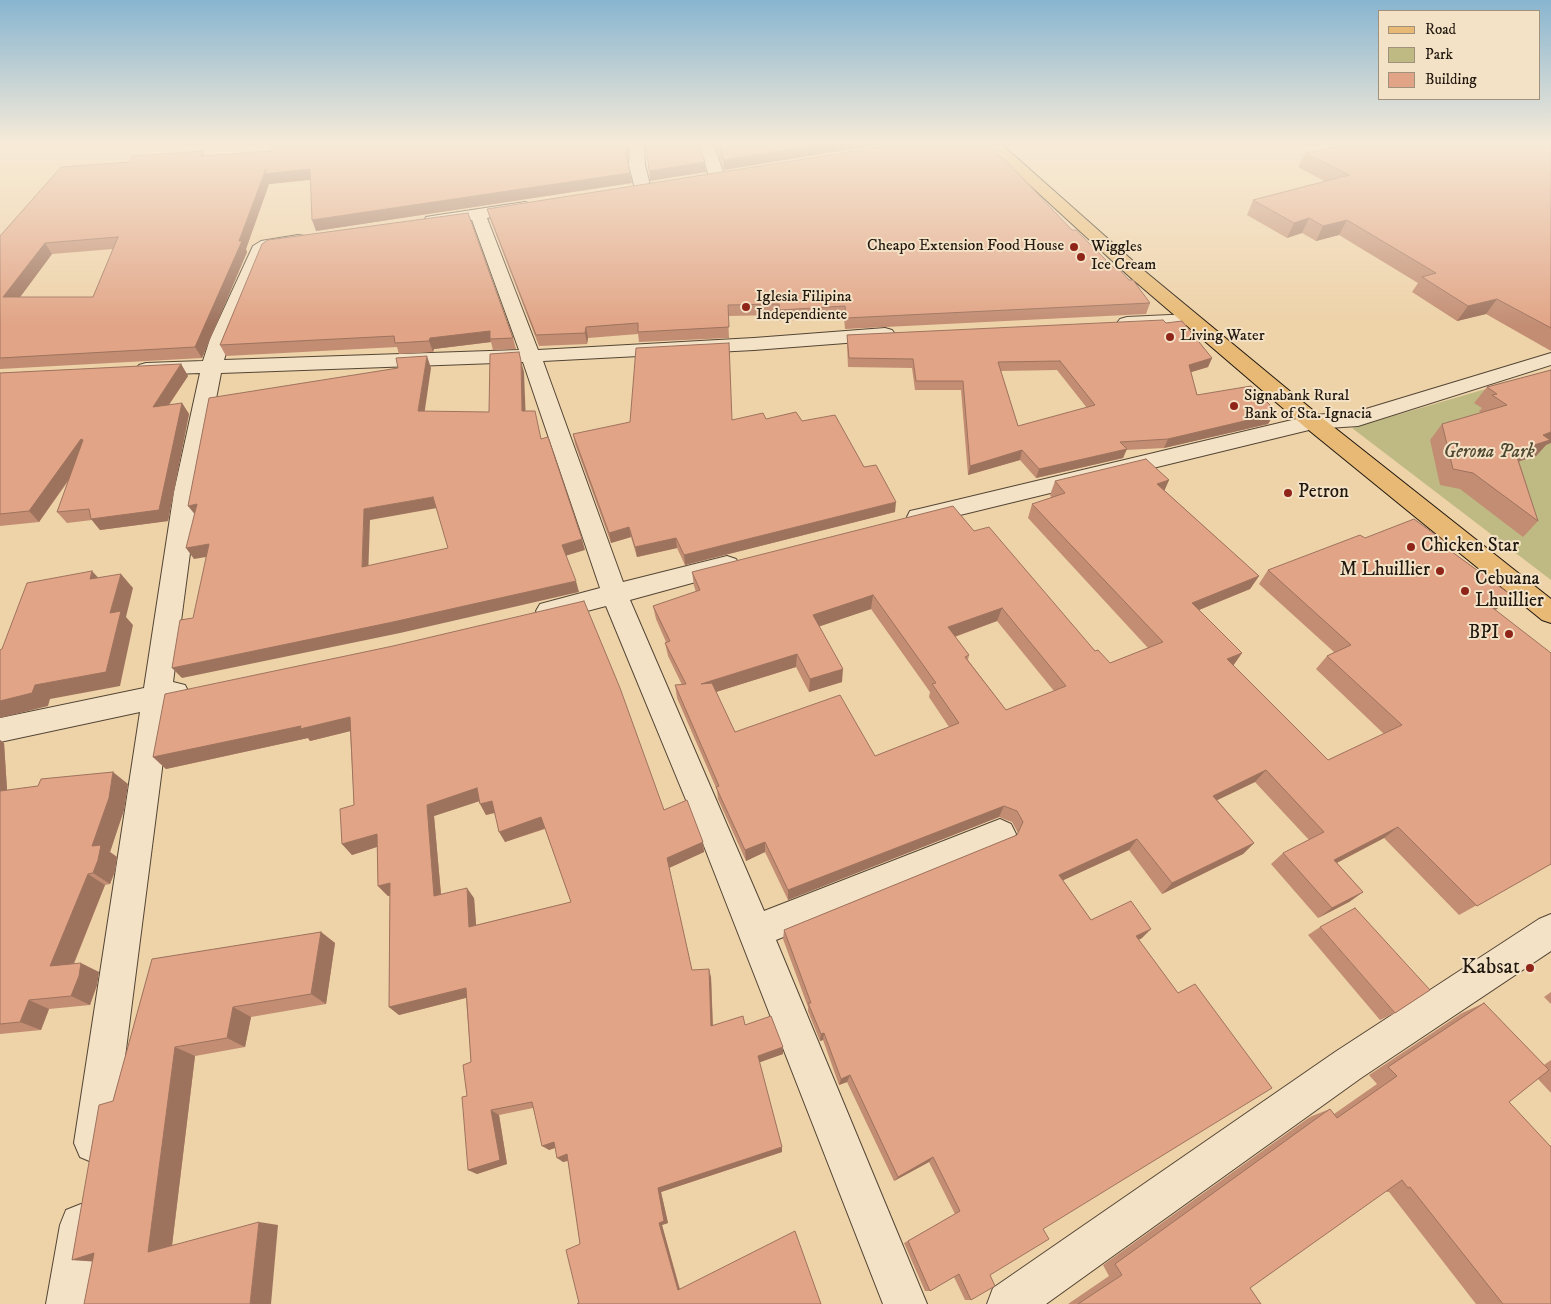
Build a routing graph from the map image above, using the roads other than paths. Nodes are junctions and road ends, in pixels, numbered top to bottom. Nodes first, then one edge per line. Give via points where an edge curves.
1 (1059, 204) edge
2 (543, 205) edge
3 (478, 215) junction
4 (421, 223) edge
5 (316, 238) edge
6 (1191, 320) junction
7 (1105, 324) edge
8 (903, 333) edge
9 (531, 356) junction
10 (1551, 359) edge
11 (212, 366) junction
12 (126, 371) edge
13 (1313, 422) junction
14 (898, 522) edge
15 (751, 559) edge
16 (615, 595) junction
17 (1551, 613) edge
18 (522, 618) edge
19 (200, 688) edge
20 (157, 696) junction
21 (0, 730) edge
22 (1000, 834) dead end
23 (755, 931) junction
24 (1548, 939) edge
25 (68, 1304) edge
26 (905, 1304) edge
27 (1009, 1304) edge

1 - 6 main road
2 - 3 street
3 - 4 street
3 - 9 street
5 - 11 street via 268,245 259,250 220,339
6 - 7 street
6 - 13 main road
8 - 9 street
9 - 11 street
9 - 16 street
10 - 13 street via 1377,414 1342,421
11 - 12 street
11 - 20 street via 186,492
13 - 14 street
13 - 17 main road
15 - 16 street
16 - 18 street
16 - 23 street
19 - 20 street
20 - 21 street
20 - 25 street via 109,1046
22 - 23 street
23 - 26 street
24 - 27 street via 1348,1065

